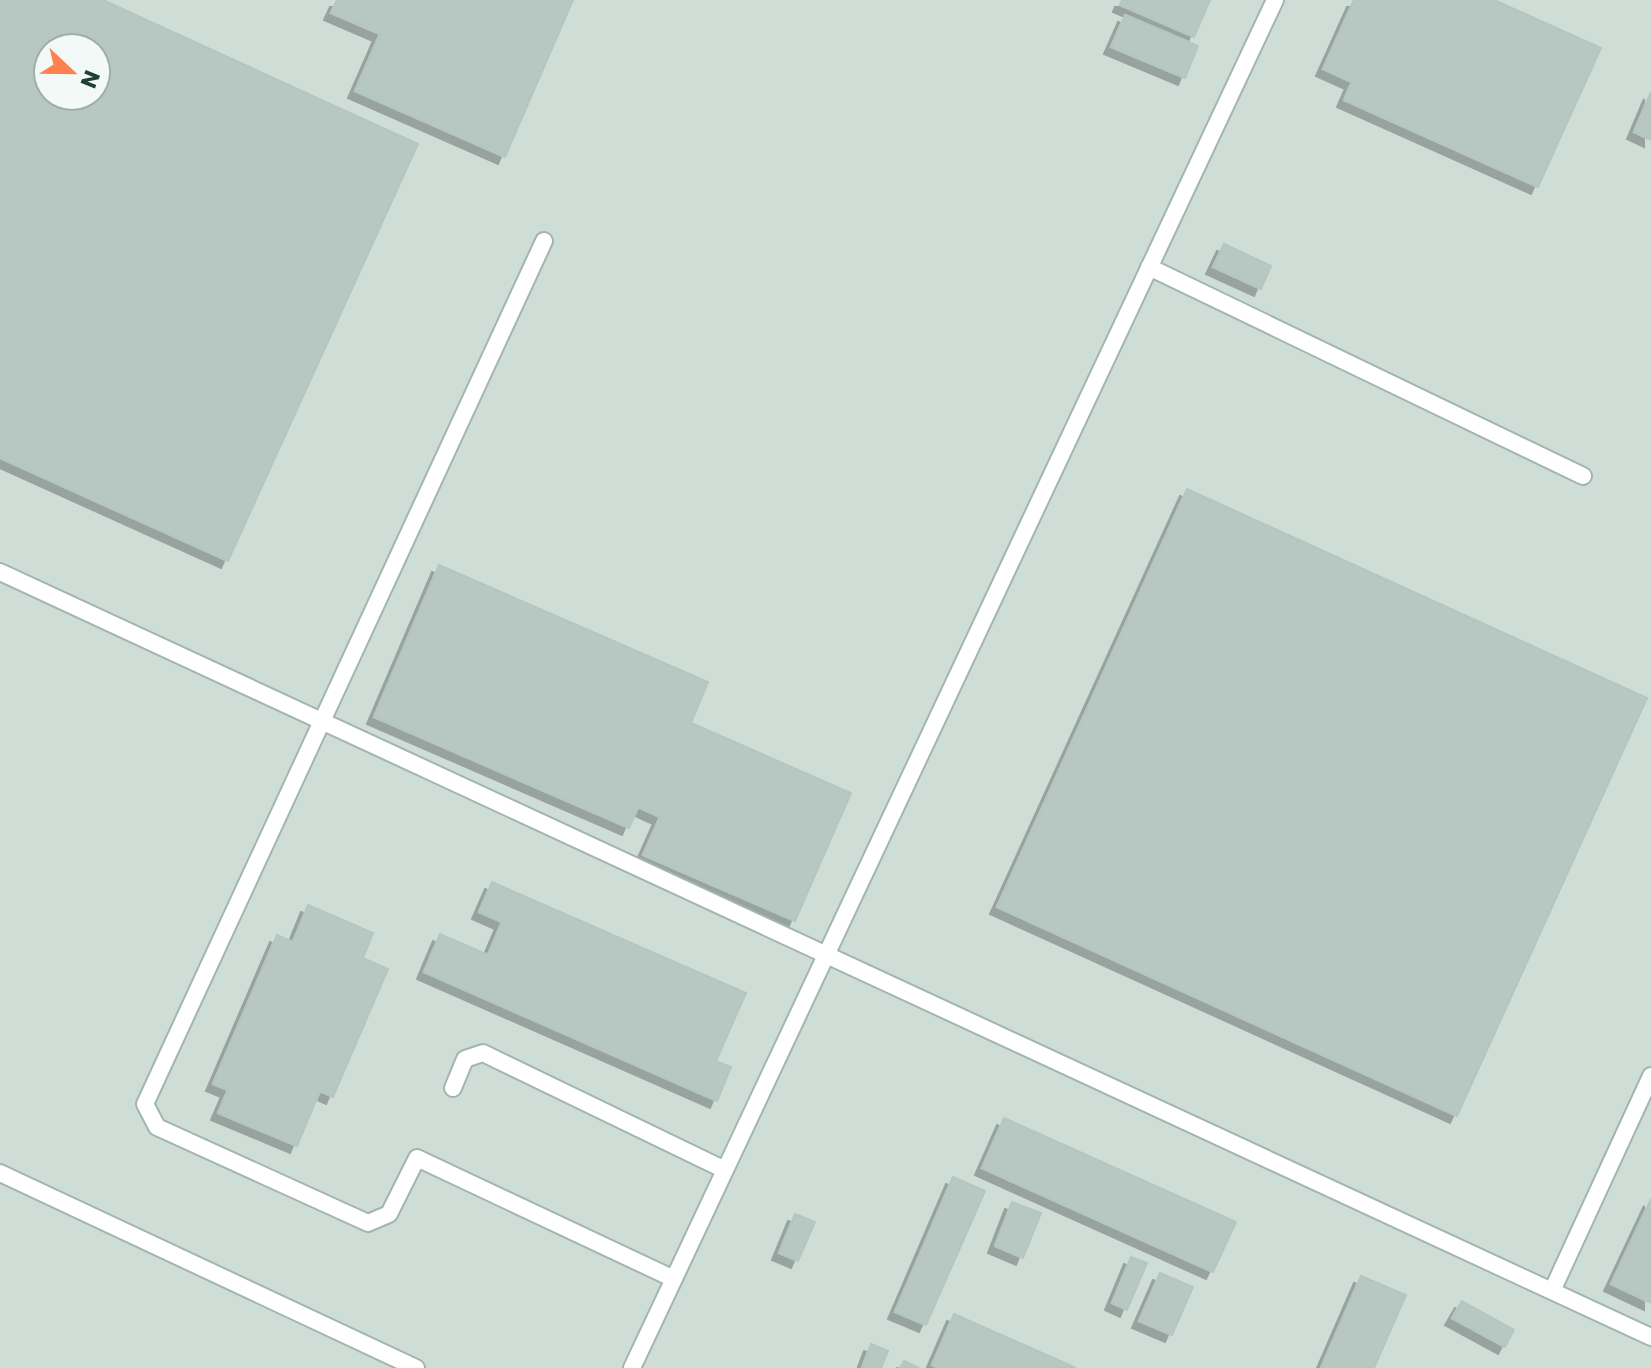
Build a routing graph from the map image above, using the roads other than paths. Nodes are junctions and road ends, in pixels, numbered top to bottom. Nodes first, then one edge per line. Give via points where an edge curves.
1 (1275, 0) edge
2 (544, 241) dead end
3 (1149, 267) junction
4 (1583, 476) dead end
5 (0, 572) edge
6 (321, 721) junction
7 (826, 955) junction
8 (1651, 1076) edge
9 (453, 1088) dead end
10 (725, 1170) junction
11 (0, 1173) edge
12 (674, 1279) junction
13 (1552, 1291) junction
14 (1651, 1337) edge
15 (416, 1368) edge
16 (632, 1368) edge

1 - 3 lane
2 - 6 lane
3 - 4 lane
3 - 7 lane
5 - 6 lane
6 - 7 lane
6 - 12 lane via 145,1104 157,1127 368,1223 389,1214 417,1158
7 - 10 lane
7 - 13 lane
8 - 13 lane
9 - 10 lane via 465,1059 483,1053
10 - 12 lane
11 - 15 lane
12 - 16 lane
13 - 14 lane

